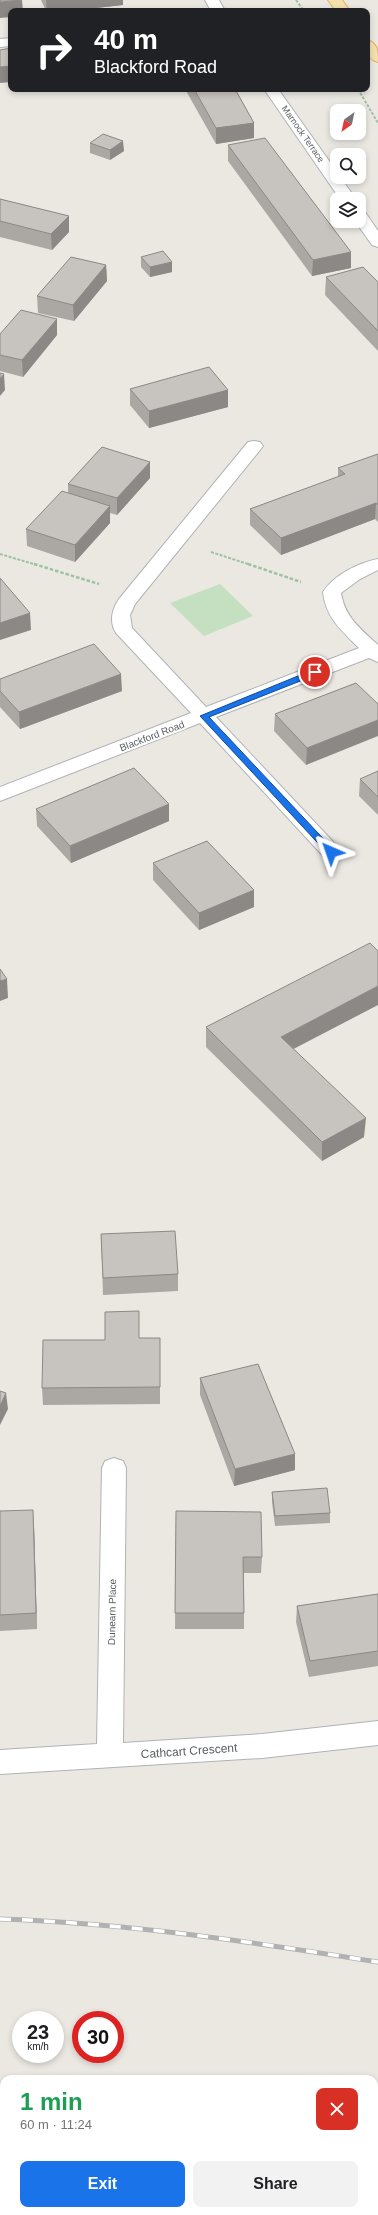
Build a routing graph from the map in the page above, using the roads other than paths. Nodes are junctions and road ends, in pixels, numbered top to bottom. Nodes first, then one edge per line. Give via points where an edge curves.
1 (370, 48) edge
2 (378, 58) edge
3 (274, 92) edge
4 (343, 192) edge
5 (366, 225) edge
6 (378, 242) edge
7 (254, 446) dead end
8 (378, 564) edge
9 (374, 653) edge
10 (204, 716) junction
11 (0, 794) edge
12 (331, 852) dead end
13 (114, 1468) dead end
14 (378, 1733) edge
15 (110, 1756) junction
16 (0, 1762) edge

1 - 2 main road
3 - 4 street, Marnock Terrace
5 - 6 street
7 - 10 street via 134,594 121,615 123,629
8 - 9 street, Blackford Road via 357,572 332,592 334,607 343,621
9 - 10 street, Blackford Road
10 - 11 street, Blackford Road
10 - 12 street
13 - 15 street, Dunearn Place
14 - 15 street, Cathcart Crescent via 262,1746
15 - 16 street, Cathcart Crescent

